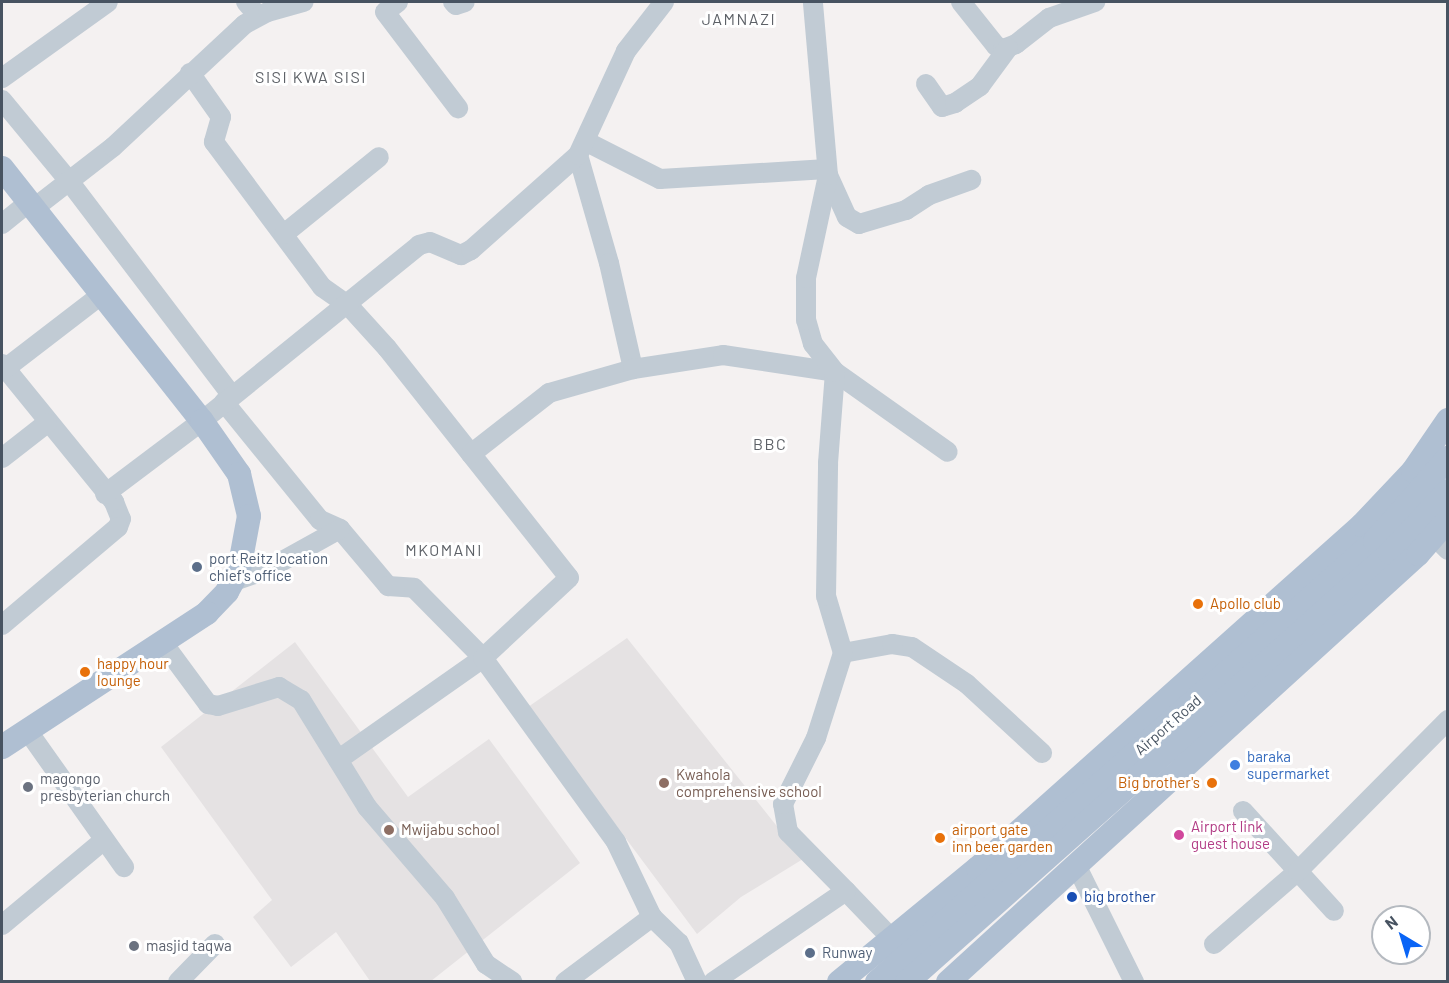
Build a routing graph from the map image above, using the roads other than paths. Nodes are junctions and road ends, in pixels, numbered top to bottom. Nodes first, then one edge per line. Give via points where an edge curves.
1 (108, 2) edge
2 (304, 2) edge
3 (453, 2) edge
4 (465, 2) edge
5 (664, 2) edge
6 (813, 2) edge
7 (961, 2) edge
8 (1095, 2) edge
9 (387, 5) edge
10 (252, 9) edge
11 (1008, 48) junction
12 (190, 73) junction
13 (2, 78) edge
14 (926, 84) dead end
15 (2, 99) edge
16 (458, 108) dead end
17 (582, 148) junction
18 (379, 158) dead end
19 (2, 168) edge
20 (828, 172) junction
21 (971, 180) dead end
22 (69, 181) junction
23 (30, 206) junction
24 (2, 224) edge
25 (284, 234) junction
26 (101, 295) junction
27 (348, 305) junction
28 (3, 368) edge
29 (633, 369) junction
30 (835, 372) junction
31 (228, 399) junction
32 (1448, 420) edge
33 (202, 421) junction
34 (47, 423) junction
35 (948, 452) dead end
36 (471, 454) junction
37 (2, 458) edge
38 (1448, 458) edge
39 (1448, 491) edge
40 (105, 494) junction
41 (340, 529) junction
42 (1443, 535) edge
43 (234, 580) junction
44 (4, 619) edge
45 (163, 644) junction
46 (843, 653) junction
47 (483, 658) junction
48 (1216, 696) junction
49 (1448, 720) edge
50 (27, 730) junction
51 (2, 747) edge
52 (1042, 753) dead end
53 (338, 760) junction
54 (1243, 811) dead end
55 (104, 840) junction
56 (1076, 865) junction
57 (124, 867) dead end
58 (1298, 871) junction
59 (846, 891) junction
60 (1334, 910) dead end
61 (652, 917) junction
62 (2, 925) edge
63 (891, 938) junction
64 (214, 944) dead end
65 (1214, 944) dead end
66 (178, 981) edge
67 (513, 981) edge
68 (565, 981) edge
69 (697, 981) edge
70 (713, 981) edge
71 (839, 981) edge
72 (877, 981) edge
73 (907, 981) edge
74 (948, 981) edge
75 (1134, 981) edge

1 - 13 street
2 - 10 street
3 - 4 street via 456,6
5 - 17 street via 626,51
6 - 20 street
7 - 11 street via 996,46
8 - 11 street via 1049,18
9 - 16 street
10 - 12 street
11 - 14 street via 980,86 955,103 938,104
12 - 22 street via 128,133
12 - 25 street via 221,117 214,142
15 - 22 street
17 - 20 street via 660,179
17 - 27 street via 471,250 460,255 430,242 418,245
17 - 29 street
18 - 25 street
19 - 23 main road
20 - 21 street via 847,217 859,224 906,210 929,195
20 - 30 street via 806,278 806,320 813,344
22 - 23 street
22 - 31 street
23 - 24 street
23 - 26 main road
25 - 27 street via 322,287
26 - 28 street
26 - 33 main road
27 - 31 street
27 - 36 street
28 - 34 street
29 - 30 street via 723,356
29 - 36 street via 549,393
30 - 35 street
30 - 46 street via 828,463 826,596
31 - 33 street
31 - 41 street via 320,520
32 - 63 main road via 1413,471 1362,525 978,868
33 - 40 street
33 - 43 main road via 239,474 249,507 244,557
34 - 37 street
34 - 40 street
36 - 47 street via 570,578
38 - 48 main road, Airport Road via 1375,541
39 - 48 main road, Airport Road via 1390,553
40 - 44 street via 119,510 118,527
41 - 43 street via 268,569
41 - 47 street via 388,586 414,588
42 - 56 main road
43 - 45 main road via 207,613
45 - 50 main road
45 - 53 street via 208,704 219,706 269,689 288,689 301,700
46 - 52 street via 892,644 912,647 967,684
46 - 59 street via 822,723 783,804 788,832
47 - 53 street
47 - 61 street via 616,842
48 - 72 main road, Airport Road
48 - 73 main road, Airport Road
49 - 58 street
50 - 51 main road
50 - 55 street
53 - 67 street via 367,807 445,898 486,964
54 - 58 street
55 - 57 street
55 - 62 street
56 - 74 main road
56 - 75 street
58 - 60 street
58 - 65 street
59 - 63 street
59 - 70 street
61 - 68 street
61 - 69 street via 680,943
63 - 71 main road
64 - 66 street

